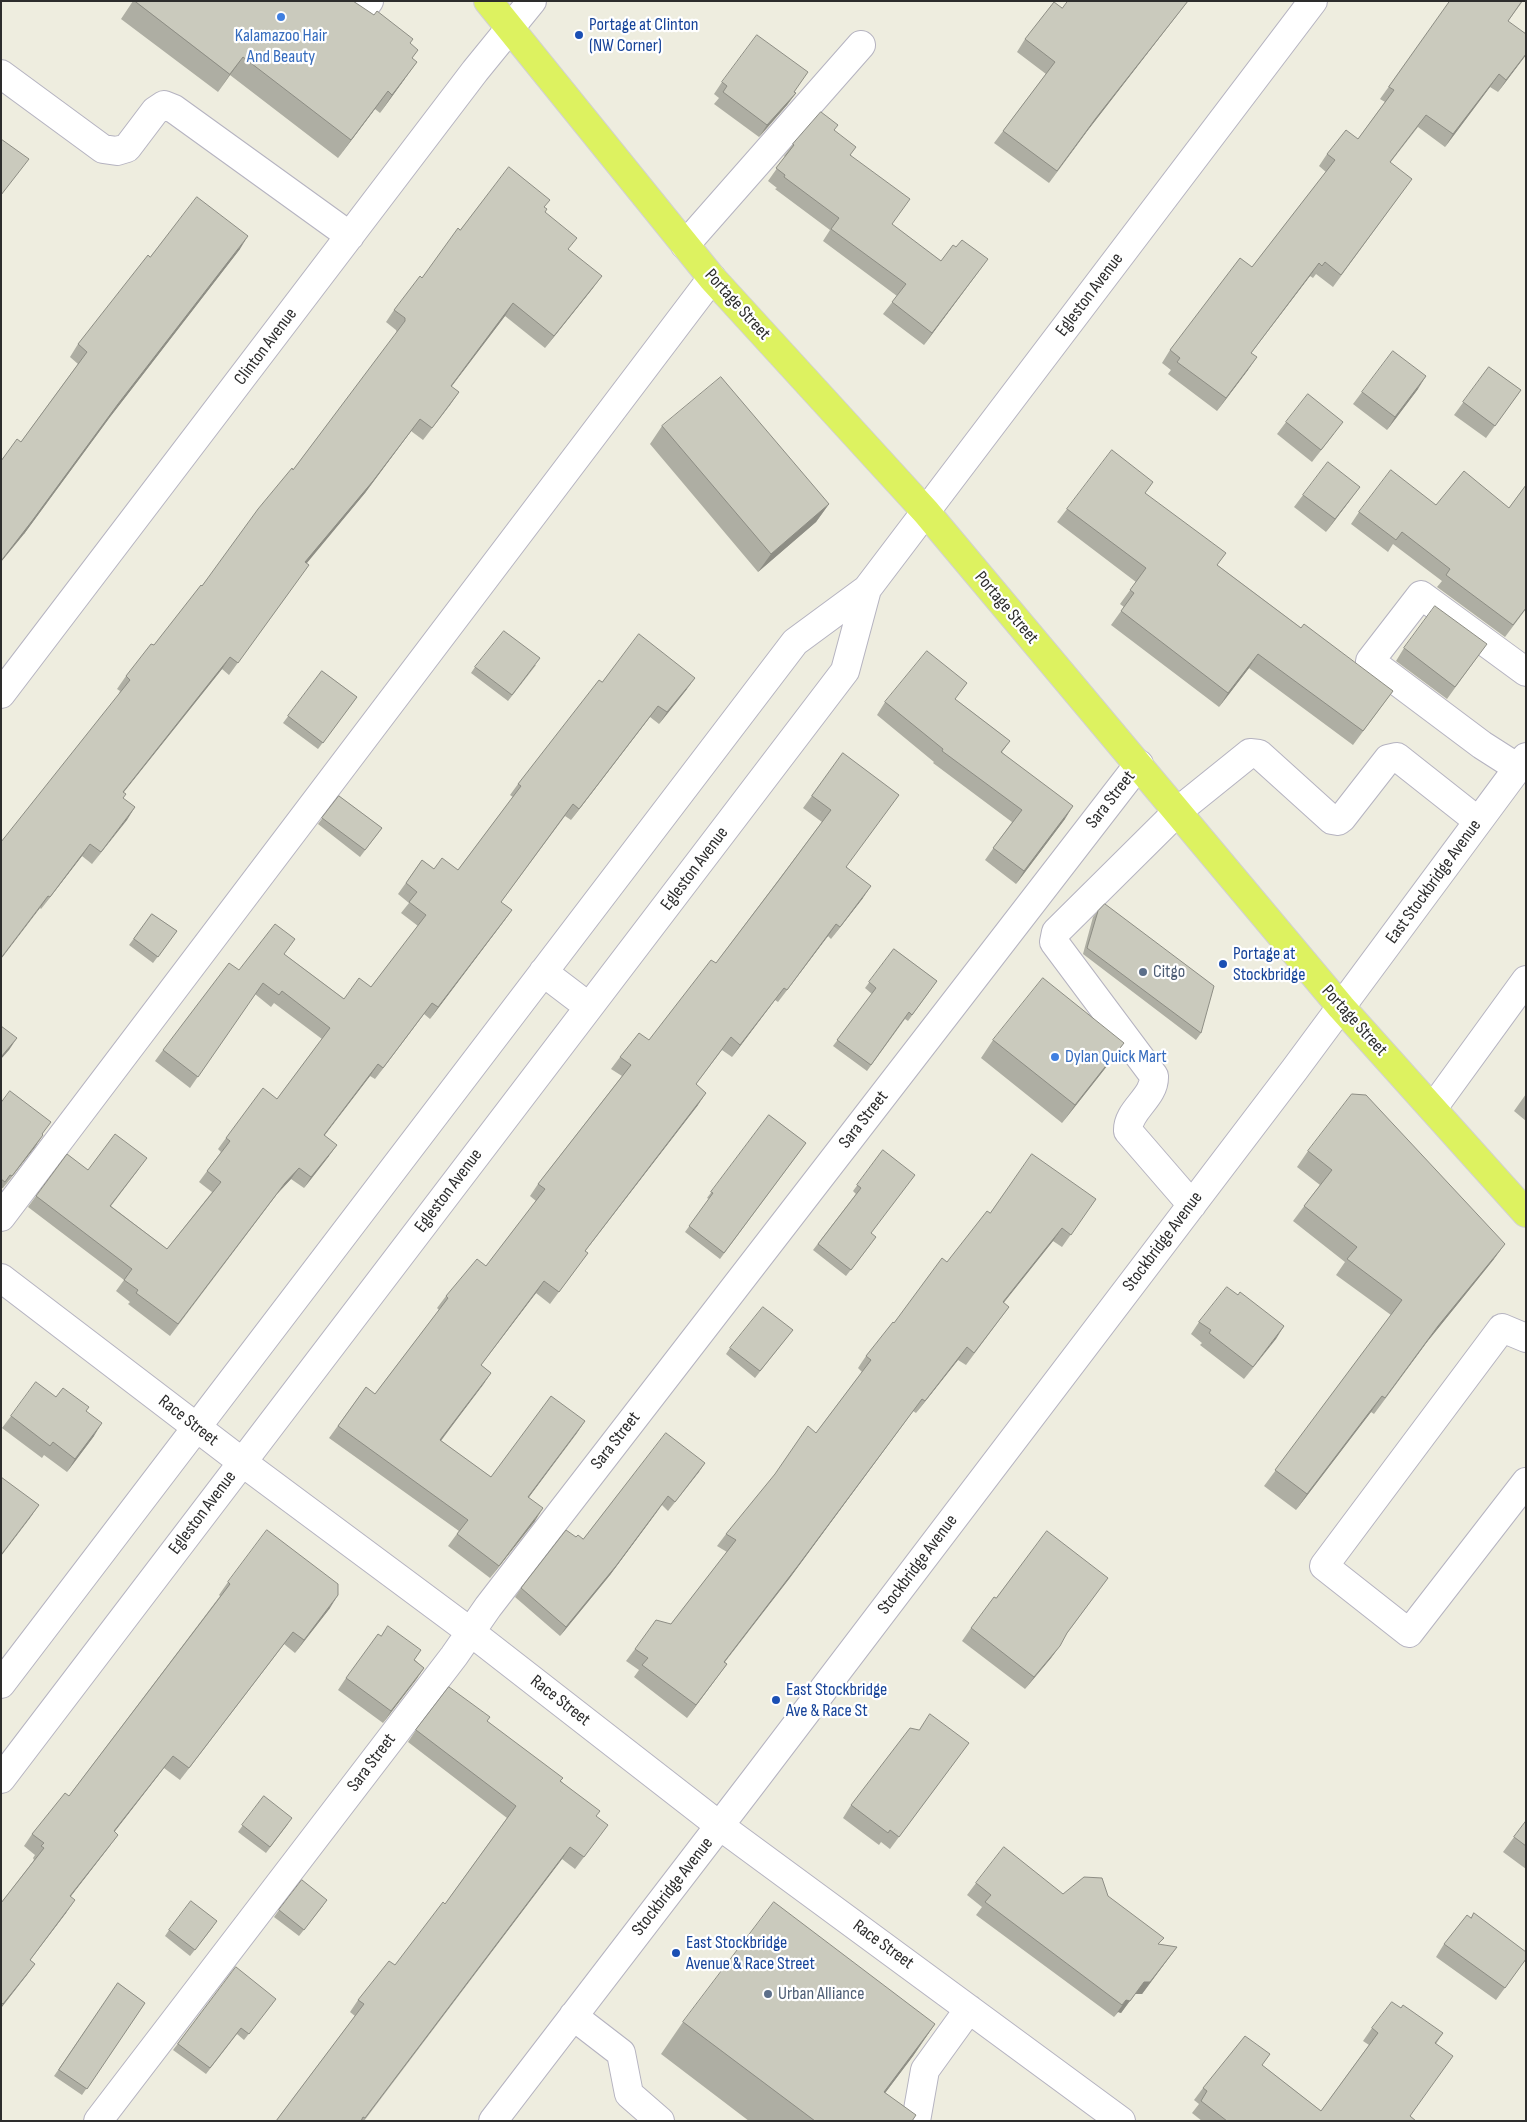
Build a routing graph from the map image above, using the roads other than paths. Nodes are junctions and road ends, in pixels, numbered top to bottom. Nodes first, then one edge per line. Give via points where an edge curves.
1 (488, 1) edge
2 (532, 1) edge
3 (1313, 1) edge
4 (510, 30) junction
5 (860, 45) dead end
6 (1, 74) edge
7 (350, 236) junction
8 (685, 245) junction
9 (712, 278) junction
10 (926, 512) junction
11 (867, 589) junction
12 (1526, 672) edge
13 (1, 694) edge
14 (1522, 762) edge
15 (1139, 764) junction
16 (1178, 811) junction
17 (1478, 821) junction
18 (543, 972) junction
19 (1526, 980) edge
20 (589, 1007) junction
21 (1341, 1007) junction
22 (1433, 1108) junction
23 (1192, 1205) junction
24 (1526, 1213) edge
25 (1, 1217) edge
26 (1, 1278) edge
27 (1526, 1338) edge
28 (197, 1428) junction
29 (242, 1462) junction
30 (1526, 1482) edge
31 (472, 1633) junction
32 (1, 1684) edge
33 (1, 1779) edge
34 (720, 1826) junction
35 (970, 2009) junction
36 (574, 2016) junction
37 (98, 2121) edge
38 (493, 2121) edge
39 (660, 2121) edge
40 (916, 2121) edge
41 (1121, 2121) edge

1 - 4 main road, Portage Street
2 - 4 street, Clinton Avenue
3 - 10 street, Egleston Avenue
4 - 7 street, Clinton Avenue
4 - 8 main road, Portage Street
5 - 8 street
6 - 7 street via 103,149 117,151 127,148 155,111 164,105 174,109
7 - 13 street, Clinton Avenue
8 - 9 main road, Portage Street
9 - 10 main road, Portage Street
9 - 25 street
10 - 11 street, Egleston Avenue
10 - 15 main road, Portage Street
11 - 18 street, Egleston Avenue via 795,642
11 - 20 street, Egleston Avenue via 845,671
12 - 14 street via 1421,595 1370,661 1482,745
14 - 17 street, East Stockbridge Avenue
15 - 16 main road, Portage Street
15 - 31 street, Sara Street via 488,1607
16 - 17 street via 1250,753 1255,753 1332,820 1338,821 1392,756 1398,757
16 - 21 main road, Portage Street
16 - 23 street via 1056,932 1054,942 1154,1076 1153,1087 1129,1122 1128,1131
17 - 21 street, East Stockbridge Avenue
18 - 20 street
18 - 28 street, Egleston Avenue
19 - 22 street
20 - 29 street, Egleston Avenue
21 - 22 main road, Portage Street
21 - 23 street, Stockbridge Avenue
22 - 24 main road, Portage Street
23 - 34 street, Stockbridge Avenue
26 - 28 street, Race Street
27 - 30 street via 1502,1328 1324,1566 1409,1633
28 - 29 street, Race Street
28 - 32 street, Egleston Avenue
29 - 31 street, Race Street
29 - 33 street, Egleston Avenue
31 - 34 street, Race Street
31 - 37 street, Sara Street
34 - 35 street, Race Street
34 - 36 street, Stockbridge Avenue
35 - 40 street via 925,2070
35 - 41 street, Race Street
36 - 38 street, Stockbridge Avenue
36 - 39 street via 621,2053 629,2094

